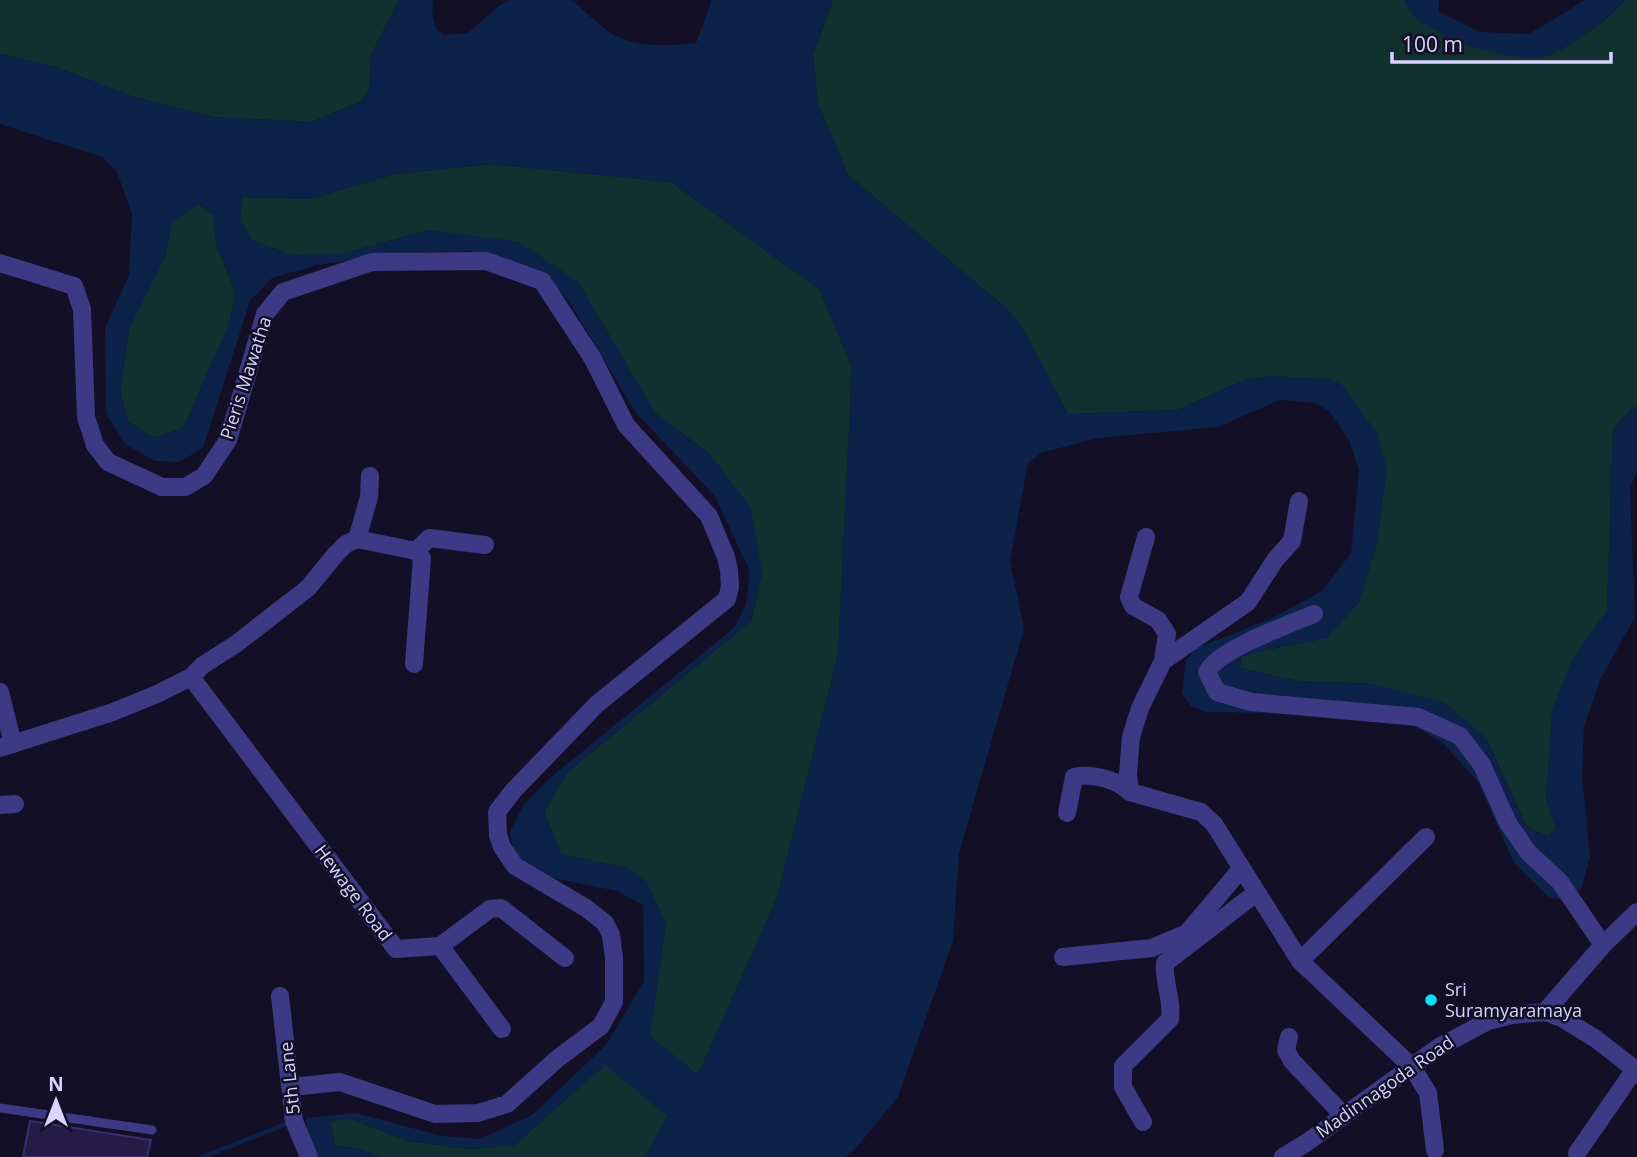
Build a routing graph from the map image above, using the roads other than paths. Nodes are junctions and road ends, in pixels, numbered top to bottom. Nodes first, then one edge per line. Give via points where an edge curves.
1 (0, 263) edge
2 (370, 476) dead end
3 (1299, 500) dead end
4 (1146, 537) dead end
5 (357, 539) junction
6 (485, 545) dead end
7 (416, 551) junction
8 (1314, 614) dead end
9 (1163, 660) junction
10 (414, 664) dead end
11 (191, 677) junction
12 (0, 692) edge
13 (7, 746) edge
14 (1130, 792) junction
15 (1067, 813) dead end
16 (1426, 837) dead end
17 (1241, 869) junction
18 (1256, 893) junction
19 (1637, 912) edge
20 (1603, 944) junction
21 (440, 946) junction
22 (1063, 957) dead end
23 (565, 958) dead end
24 (1300, 961) junction
25 (280, 996) dead end
26 (1545, 1012) junction
27 (502, 1029) dead end
28 (1289, 1037) dead end
29 (1412, 1067) junction
30 (1636, 1070) edge
31 (291, 1087) junction
32 (0, 1108) edge
33 (1344, 1116) junction
34 (1143, 1122) dead end
35 (152, 1130) dead end
36 (1435, 1150) dead end
37 (1577, 1153) dead end
38 (309, 1157) edge
39 (1283, 1157) edge

1 - 31 street, Pieris Mawatha via 74,286 82,309 86,417 95,445 108,462 162,487 185,487 204,476 228,440 265,314 283,292 372,262 485,261 542,281 593,359 626,425 709,516 726,556 727,599 597,704 497,812 498,835 515,866 586,908 605,923 611,935 614,1002 601,1026 507,1104 478,1114 435,1114 340,1082
2 - 5 street
3 - 9 street via 1292,541 1248,602
4 - 9 street via 1129,597 1133,606 1158,620 1167,634
5 - 7 street
5 - 11 street via 335,554 307,588
6 - 7 street via 429,538
7 - 10 street via 422,558
8 - 20 street via 1244,644 1210,665 1206,672 1213,687 1251,702 1418,717 1460,736 1482,765 1514,832 1566,889
9 - 14 street via 1130,737
11 - 13 street via 113,712
11 - 21 street, Hewage Road via 396,949
12 - 13 street
14 - 15 street via 1119,782 1074,777
14 - 17 street via 1201,812
16 - 24 street
17 - 18 street
17 - 22 street via 1187,933 1152,948
18 - 24 street
18 - 34 street via 1165,963 1170,1019 1123,1066 1123,1087
19 - 20 street
20 - 26 street
21 - 23 street via 490,909 501,908
21 - 27 street
24 - 29 street
25 - 31 street, 5th Lane
26 - 29 street, Madinnagoda Road via 1488,1021 1438,1047
26 - 30 street, Madinnagoda Road via 1577,1026
28 - 33 street via 1286,1049 1292,1061
29 - 33 street, Madinnagoda Road
29 - 36 street via 1428,1093
30 - 37 street
31 - 38 street, 5th Lane via 294,1121
32 - 35 lane
33 - 39 street, Madinnagoda Road

